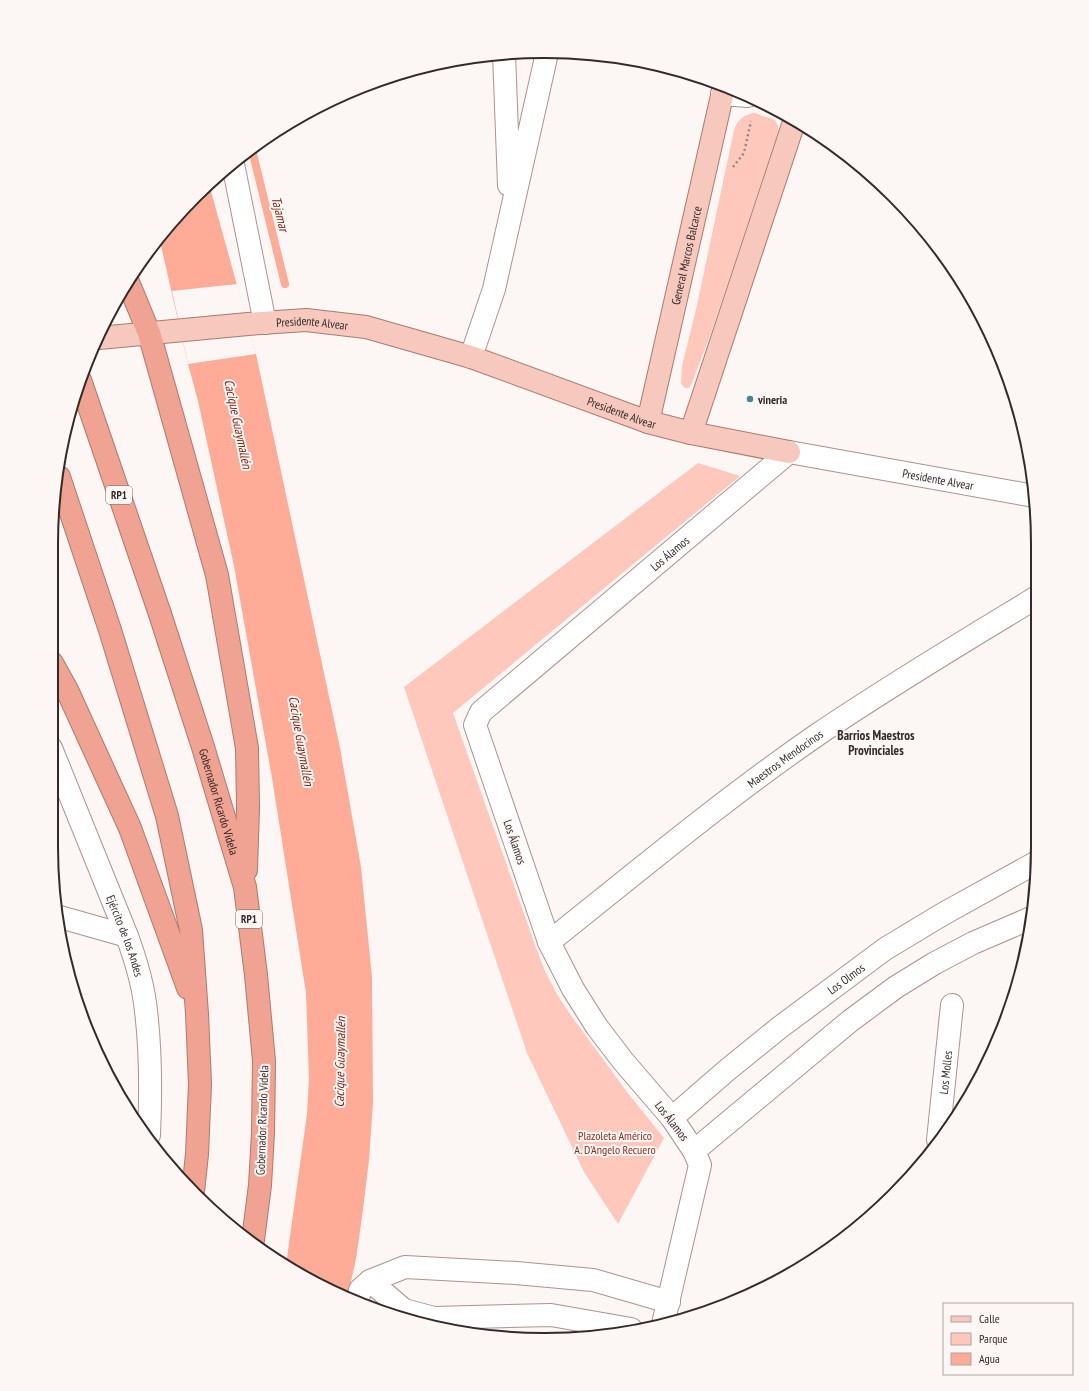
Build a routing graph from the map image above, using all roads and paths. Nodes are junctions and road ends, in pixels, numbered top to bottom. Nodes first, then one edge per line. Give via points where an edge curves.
1 (546, 58) edge
2 (504, 60) edge
3 (723, 92) edge
4 (729, 94) edge
5 (750, 106) edge
6 (793, 126) edge
7 (234, 171) edge
8 (730, 171) dead end
9 (510, 216) junction
10 (131, 289) edge
11 (257, 323) junction
12 (149, 333) junction
13 (104, 337) edge
14 (471, 357) junction
15 (83, 390) edge
16 (648, 422) junction
17 (691, 433) junction
18 (789, 452) junction
19 (62, 485) edge
20 (1028, 495) edge
21 (1031, 601) edge
22 (58, 674) edge
23 (58, 765) edge
24 (1030, 865) edge
25 (245, 887) junction
26 (63, 918) edge
27 (1025, 920) edge
28 (127, 936) junction
29 (550, 942) junction
30 (952, 1004) dead end
31 (197, 1014) junction
32 (672, 1118) junction
33 (149, 1130) edge
34 (939, 1131) edge
35 (694, 1151) junction
36 (197, 1154) junction
37 (190, 1179) edge
38 (194, 1184) edge
39 (254, 1236) edge
40 (370, 1281) junction
41 (359, 1296) edge
42 (668, 1302) junction
43 (665, 1317) edge
44 (620, 1327) edge

1 - 9 street
2 - 9 street
3 - 16 main road, General Marcos Balcarce
4 - 5 street
5 - 8 path via 744,153
6 - 17 main road
7 - 11 street
9 - 14 street via 494,289
10 - 12 highway
11 - 12 main road, Presidente Alvear
11 - 14 main road, Presidente Alvear via 306,320 366,327
12 - 13 main road, Presidente Alvear
12 - 25 highway via 217,575 247,748
14 - 16 main road, Presidente Alvear
15 - 25 highway, Gobernador Ricardo Videla / RP1 via 159,611
16 - 17 main road, Presidente Alvear
17 - 18 main road, Presidente Alvear
18 - 20 street, Presidente Alvear
18 - 29 street, Los Álamos via 481,712 475,725
19 - 31 highway via 110,630 167,816 191,930
21 - 29 street, Maestros Mendocinos via 892,686 804,744 737,793
22 - 31 highway via 130,828
23 - 28 street, Ejército de los Andes
24 - 32 street, Los Olmos via 885,949 779,1028
25 - 39 highway, Gobernador Ricardo Videla / RP1 via 264,1061 260,1185
26 - 28 street
27 - 35 street via 934,963 896,988 826,1041
28 - 33 street, Ejército de los Andes via 138,966 145,1003 150,1052
29 - 32 street, Los Álamos via 573,989 597,1027
30 - 34 street, Los Molles
31 - 36 highway via 200,1084
32 - 35 street, Los Álamos
35 - 42 street, Los Álamos via 700,1165
36 - 37 highway
36 - 38 highway
40 - 41 street via 360,1290
40 - 42 street via 405,1267 516,1273 593,1280
40 - 44 street via 404,1310 434,1318 551,1315
42 - 43 street, Los Álamos

